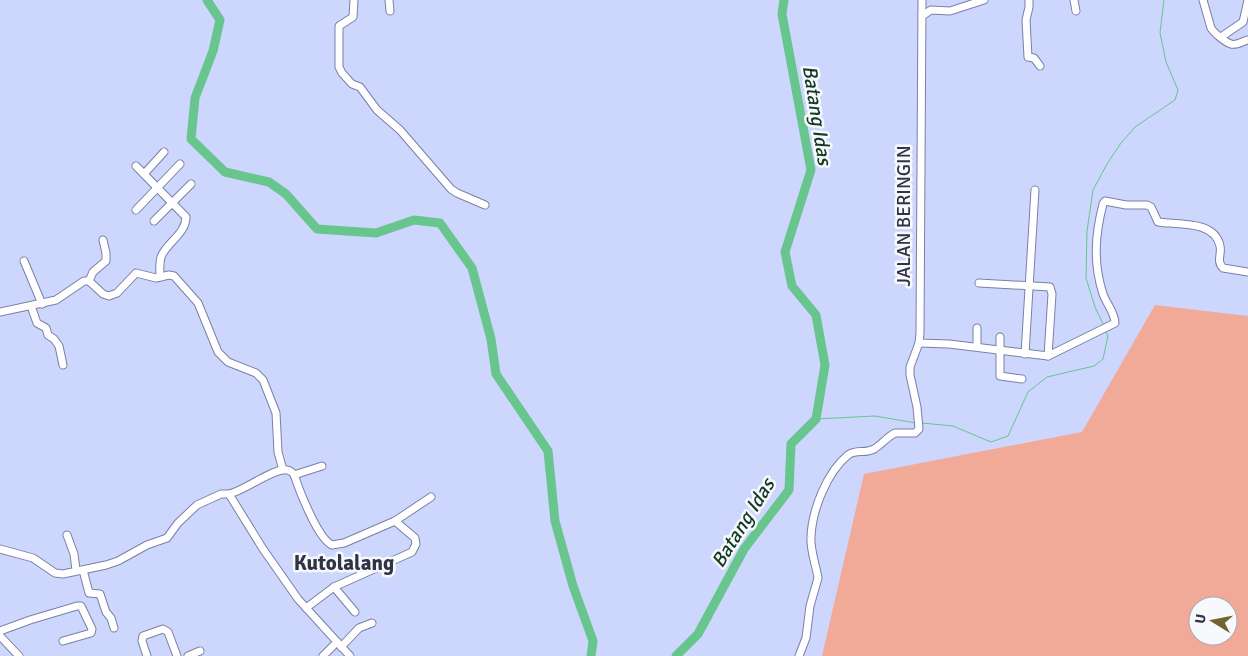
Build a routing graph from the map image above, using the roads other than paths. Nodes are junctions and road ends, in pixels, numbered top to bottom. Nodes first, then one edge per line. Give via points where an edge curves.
1 (354, 0) edge
2 (390, 0) edge
3 (922, 0) edge
4 (984, 0) edge
5 (1029, 0) edge
6 (1074, 0) edge
7 (1203, 0) edge
8 (1248, 0) edge
9 (390, 11) dead end
10 (1076, 11) dead end
11 (922, 16) junction
12 (1221, 37) junction
13 (1248, 40) edge
14 (1040, 66) dead end
15 (164, 152) dead end
16 (180, 164) dead end
17 (136, 166) dead end
18 (144, 174) junction
19 (192, 184) dead end
20 (158, 188) junction
21 (1035, 190) dead end
22 (172, 203) junction
23 (485, 205) dead end
24 (136, 210) dead end
25 (154, 221) dead end
26 (102, 240) dead end
27 (24, 261) dead end
28 (1248, 272) edge
29 (160, 278) junction
30 (88, 281) junction
31 (979, 284) dead end
32 (1028, 285) junction
33 (42, 304) junction
34 (31, 306) junction
35 (0, 312) edge
36 (977, 328) dead end
37 (1000, 337) dead end
38 (919, 344) junction
39 (977, 347) junction
40 (1002, 351) junction
41 (1025, 354) junction
42 (1048, 356) junction
43 (64, 365) dead end
44 (1022, 380) dead end
45 (322, 466) dead end
46 (282, 470) junction
47 (294, 475) junction
48 (229, 494) junction
49 (431, 497) dead end
50 (395, 521) junction
51 (67, 535) dead end
52 (0, 550) edge
53 (79, 570) junction
54 (334, 587) junction
55 (306, 608) junction
56 (355, 612) dead end
57 (372, 622) dead end
58 (114, 628) dead end
59 (0, 631) edge
60 (0, 636) edge
61 (63, 641) dead end
62 (339, 645) junction
63 (200, 651) dead end
64 (19, 656) edge
65 (148, 656) edge
66 (177, 656) edge
67 (188, 656) edge
68 (324, 656) edge
69 (350, 656) edge
70 (800, 656) edge

1 - 23 street via 353,17 339,26 339,67 342,73 352,84 360,87 377,110 400,130 451,189
2 - 9 street
3 - 11 street, JALAN BERINGIN
4 - 11 street via 950,11 932,10
5 - 14 street via 1027,54
6 - 10 street
7 - 12 street via 1212,30
8 - 12 street via 1243,22
11 - 38 street, JALAN BERINGIN
12 - 13 street via 1232,44
15 - 18 street
16 - 20 street
17 - 18 street
18 - 20 street
19 - 22 street
20 - 22 street
20 - 24 street
21 - 32 street
22 - 25 street
22 - 29 street via 185,215 186,222 162,254
26 - 30 street via 106,261
27 - 33 street
28 - 42 street via 1220,266 1220,244 1208,229 1158,222 1152,207 1147,205 1105,201 1096,234 1095,262 1115,323
29 - 30 street via 136,273 117,293 109,296
29 - 46 street via 174,276 194,298 222,358 256,373 263,380 276,413
30 - 33 street via 81,282 60,299
31 - 32 street
32 - 41 street
32 - 42 street via 1051,288
33 - 34 street
34 - 35 street
34 - 43 street via 37,323 46,328 59,346
36 - 39 street
37 - 40 street
38 - 39 street
38 - 70 street, JALAN BERINGIN via 910,371 919,432 895,433 871,450 852,452 829,477 816,506 811,538 818,578
39 - 40 street
40 - 41 street
40 - 44 street via 1000,376
41 - 42 street
45 - 47 street
46 - 47 street
46 - 48 street
47 - 50 street via 304,502 328,544 344,543
48 - 53 street via 197,505 167,538 118,561
48 - 55 street
49 - 50 street
50 - 54 street via 415,538 412,552
51 - 53 street
52 - 53 street via 33,558 55,573
53 - 58 street via 88,591 100,594
54 - 55 street
54 - 56 street
55 - 62 street
57 - 62 street via 359,628
59 - 61 street via 82,606 92,628 91,633
60 - 64 street
62 - 68 street
62 - 69 street
63 - 67 street
65 - 66 street via 143,636 164,629

